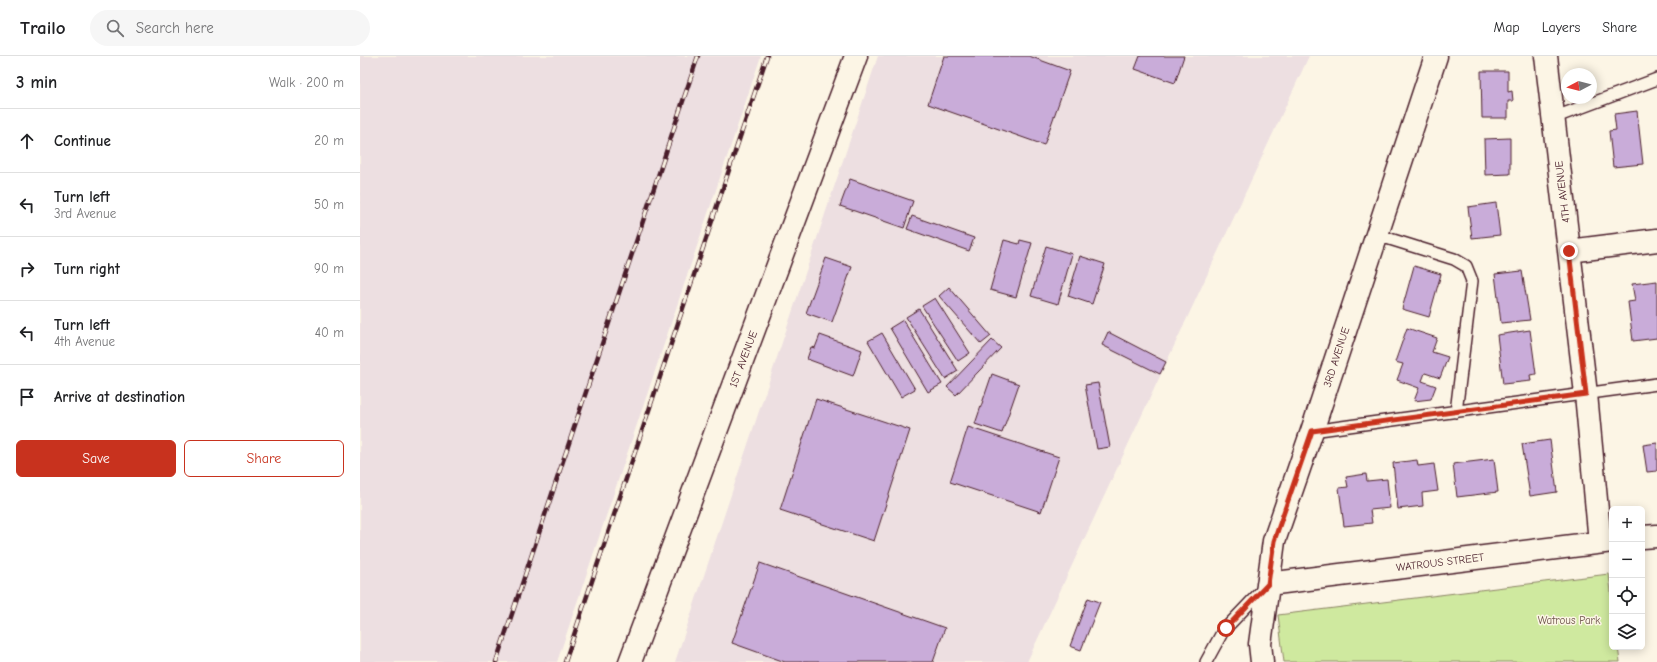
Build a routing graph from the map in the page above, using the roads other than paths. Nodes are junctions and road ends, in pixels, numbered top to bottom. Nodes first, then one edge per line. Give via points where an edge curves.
1 (856, 56) edge
2 (1436, 56) edge
3 (1546, 56) edge
4 (1657, 79) edge
5 (1553, 118) junction
6 (1377, 235) junction
7 (1657, 240) edge
8 (1569, 251) junction
9 (1657, 384) edge
10 (1586, 394) junction
11 (1456, 412) junction
12 (1312, 431) junction
13 (1657, 536) edge
14 (1645, 537) edge
15 (1606, 542) edge
16 (1268, 584) junction
17 (630, 662) edge
18 (1206, 662) edge
19 (1262, 662) edge

1 - 17 street, 1ST AVENUE
2 - 6 street, 3RD AVENUE
3 - 5 street, 4TH AVENUE
4 - 5 lane
5 - 8 street, 4TH AVENUE
6 - 11 lane via 1454,259 1466,266 1472,281
6 - 12 street, 3RD AVENUE
7 - 8 street
8 - 10 street, 4TH AVENUE
9 - 10 lane
10 - 11 lane
10 - 15 street, 4TH AVENUE
11 - 12 lane
12 - 16 street, 3RD AVENUE via 1274,541
13 - 14 street
15 - 16 street, WATROUS STREET
16 - 18 lane via 1226,628
16 - 19 street, 3RD AVENUE via 1260,644

